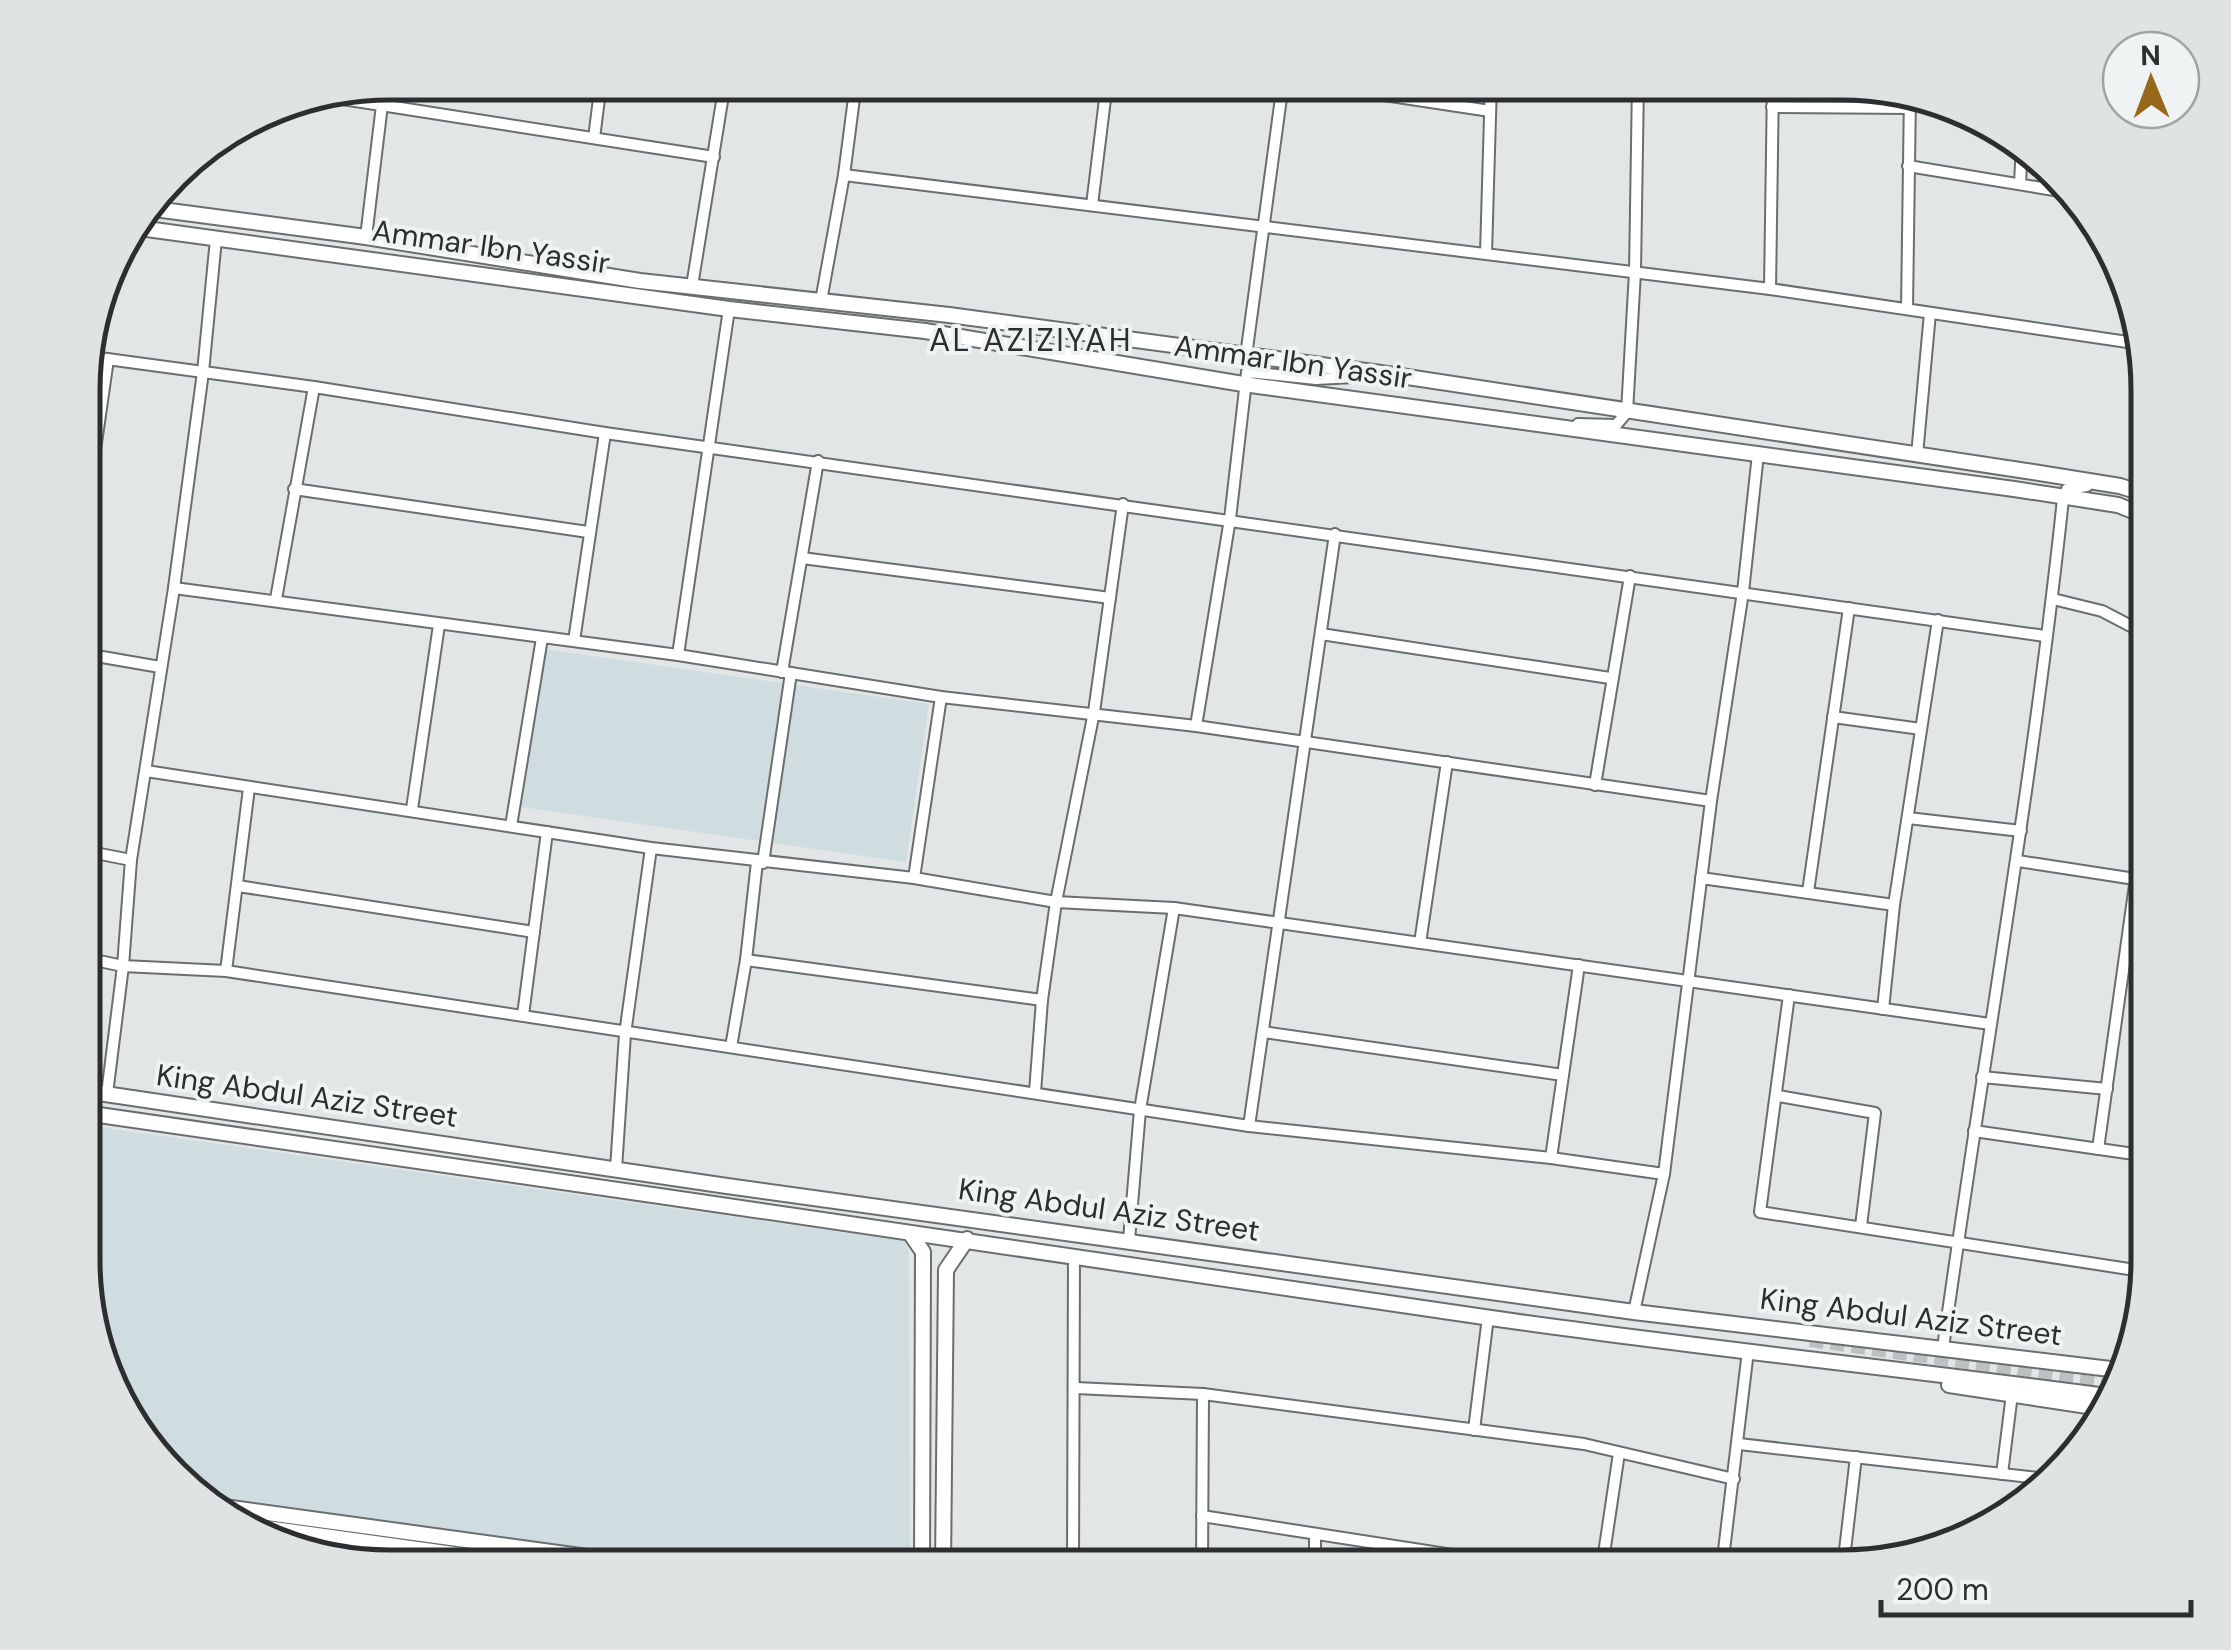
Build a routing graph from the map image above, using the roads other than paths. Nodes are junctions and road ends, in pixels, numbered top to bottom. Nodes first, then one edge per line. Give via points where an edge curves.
1 (598, 101) edge
2 (722, 101) edge
3 (854, 101) edge
4 (1105, 101) edge
5 (1281, 101) edge
6 (1426, 101) edge
7 (1490, 101) edge
8 (1638, 101) edge
9 (1772, 101) edge
10 (363, 102) edge
11 (382, 105) junction
12 (1772, 107) junction
13 (1906, 108) edge
14 (1910, 108) edge
15 (1490, 110) junction
16 (594, 138) junction
17 (714, 157) junction
18 (2021, 163) edge
19 (1908, 166) junction
20 (844, 175) junction
21 (2020, 184) junction
22 (2049, 189) edge
23 (1092, 204) junction
24 (163, 210) edge
25 (1264, 225) junction
26 (149, 229) edge
27 (366, 237) junction
28 (216, 239) junction
29 (1486, 253) junction
30 (1635, 272) junction
31 (692, 286) junction
32 (1770, 289) junction
33 (821, 300) junction
34 (729, 309) junction
35 (1908, 310) junction
36 (1930, 313) junction
37 (2126, 342) edge
38 (1246, 356) junction
39 (102, 358) edge
40 (108, 359) junction
41 (203, 372) junction
42 (1392, 375) junction
43 (1243, 384) junction
44 (314, 388) junction
45 (100, 402) edge
46 (1627, 412) junction
47 (1532, 423) junction
48 (604, 433) junction
49 (707, 448) junction
50 (1758, 454) junction
51 (1917, 455) junction
52 (818, 461) junction
53 (294, 489) junction
54 (2130, 490) joint
55 (2063, 499) junction
56 (1123, 504) junction
57 (2130, 510) edge
58 (1230, 519) junction
59 (588, 532) junction
60 (1335, 534) junction
61 (802, 558) junction
62 (1630, 576) junction
63 (174, 588) junction
64 (1743, 592) junction
65 (1110, 598) junction
66 (276, 599) junction
67 (2052, 599) junction
68 (1849, 608) junction
69 (1938, 620) junction
70 (439, 626) junction
71 (2130, 626) edge
72 (1321, 634) junction
73 (2045, 636) junction
74 (542, 638) junction
75 (574, 641) junction
76 (678, 655) junction
77 (100, 657) edge
78 (160, 668) junction
79 (786, 672) junction
80 (1610, 678) junction
81 (941, 697) junction
82 (1094, 712) junction
83 (1833, 716) junction
84 (1196, 726) junction
85 (1921, 729) junction
86 (1305, 741) junction
87 (1447, 762) junction
88 (146, 771) junction
89 (1595, 785) junction
90 (249, 788) junction
91 (1711, 801) junction
92 (412, 810) junction
93 (1908, 818) junction
94 (510, 826) junction
95 (2022, 831) junction
96 (548, 832) junction
97 (651, 848) junction
98 (101, 854) edge
99 (131, 860) junction
100 (2018, 860) junction
101 (760, 862) junction
102 (914, 878) junction
103 (1700, 878) junction
104 (2130, 878) edge
105 (238, 886) junction
106 (1808, 892) junction
107 (1056, 902) junction
108 (1894, 905) junction
109 (1174, 908) junction
110 (2130, 921) edge
111 (1279, 923) junction
112 (534, 932) junction
113 (1420, 943) junction
114 (746, 960) junction
115 (101, 961) edge
116 (123, 966) junction
117 (1579, 966) junction
118 (226, 971) junction
119 (1687, 981) junction
120 (1789, 996) junction
121 (1042, 1000) junction
122 (1883, 1009) junction
123 (523, 1015) junction
124 (1990, 1024) junction
125 (1264, 1032) junction
126 (625, 1034) junction
127 (731, 1047) junction
128 (1563, 1074) junction
129 (1982, 1077) junction
130 (2107, 1089) junction
131 (1035, 1092) junction
132 (101, 1093) edge
133 (107, 1094) junction
134 (1778, 1096) junction
135 (1140, 1110) junction
136 (101, 1115) edge
137 (1249, 1126) junction
138 (1974, 1130) junction
139 (2098, 1150) junction
140 (2130, 1154) edge
141 (1551, 1158) junction
142 (616, 1169) junction
143 (1664, 1174) junction
144 (1861, 1226) junction
145 (909, 1232) junction
146 (967, 1240) junction
147 (1128, 1240) junction
148 (1958, 1243) junction
149 (1074, 1256) junction
150 (922, 1268) junction
151 (2130, 1269) edge
152 (946, 1270) junction
153 (1634, 1312) junction
154 (1488, 1317) junction
155 (1943, 1348) junction
156 (1748, 1351) junction
157 (1820, 1362) junction
158 (2110, 1369) edge
159 (1076, 1388) junction
160 (1203, 1394) junction
161 (2012, 1394) junction
162 (2097, 1395) edge
163 (2091, 1406) edge
164 (1474, 1430) junction
165 (1739, 1444) junction
166 (1619, 1452) junction
167 (1856, 1457) junction
168 (2002, 1474) junction
169 (2032, 1477) edge
170 (1734, 1480) junction
171 (243, 1510) edge
172 (1202, 1516) junction
173 (288, 1531) edge
174 (1315, 1534) junction
175 (418, 1549) edge
176 (531, 1549) edge
177 (922, 1549) edge
178 (943, 1549) edge
179 (1073, 1549) edge
180 (1202, 1550) edge
181 (1315, 1550) edge
182 (1404, 1550) edge
183 (1605, 1550) edge
184 (1724, 1550) edge
185 (1847, 1550) edge

1 - 16 street
2 - 17 street
3 - 20 street
4 - 23 street
5 - 25 street
6 - 15 street
7 - 15 street
8 - 30 street
9 - 12 street
10 - 11 street
11 - 16 street
11 - 27 street
12 - 13 street
12 - 32 street
14 - 19 street
15 - 29 street
16 - 17 street
17 - 31 street
18 - 21 street
19 - 21 street
19 - 35 street
20 - 23 street
20 - 33 street
21 - 22 street
23 - 25 street
24 - 27 street, Ammar Ibn Yassir
25 - 29 street
25 - 38 street
26 - 28 street, Ammar Ibn Yassir
27 - 31 street, Ammar Ibn Yassir
28 - 34 street, Ammar Ibn Yassir
28 - 41 street
29 - 30 street
30 - 32 street
30 - 46 street
31 - 33 street, Ammar Ibn Yassir
32 - 35 street
33 - 38 street, Ammar Ibn Yassir
34 - 43 street, Ammar Ibn Yassir via 926,331
34 - 49 street
35 - 36 street
36 - 37 street
36 - 51 street
38 - 42 street, Ammar Ibn Yassir
39 - 40 street
40 - 41 street
40 - 45 street
41 - 44 street
41 - 63 street
42 - 43 street via 1316,379 1247,372
42 - 46 street, Ammar Ibn Yassir
43 - 47 street, Ammar Ibn Yassir
43 - 58 street
44 - 48 street
44 - 53 street
46 - 47 street via 1616,425
46 - 51 street, Ammar Ibn Yassir
47 - 50 street, Ammar Ibn Yassir
48 - 49 street
48 - 59 street
49 - 52 street
49 - 76 street
50 - 55 street, Ammar Ibn Yassir
50 - 64 street
51 - 54 street, Ammar Ibn Yassir
52 - 56 street
52 - 61 street
53 - 59 street
53 - 66 street
54 - 55 street via 2075,486
55 - 57 street, Ammar Ibn Yassir
55 - 67 street
56 - 58 street
56 - 65 street
58 - 60 street
58 - 84 street
59 - 75 street
60 - 62 street
60 - 72 street
61 - 65 street
61 - 79 street
62 - 64 street
62 - 80 street
63 - 66 street
63 - 78 street
64 - 68 street
64 - 91 street
65 - 82 street
66 - 70 street
67 - 71 street via 2102,611
67 - 73 street
68 - 69 street
68 - 83 street
69 - 73 street
69 - 85 street
70 - 74 street
70 - 92 street
72 - 80 street
72 - 86 street
73 - 95 street
74 - 75 street
74 - 94 street
75 - 76 street
76 - 79 street
77 - 78 street
78 - 88 street
79 - 81 street
79 - 101 street
80 - 89 street
81 - 82 street
81 - 102 street
82 - 84 street
82 - 107 street
83 - 85 street
83 - 106 street
84 - 86 street
85 - 93 street
86 - 87 street
86 - 111 street
87 - 89 street
87 - 113 street
88 - 90 street
88 - 99 street
89 - 91 street
90 - 92 street
90 - 105 street
91 - 103 street
92 - 94 street
93 - 95 street
93 - 108 street
94 - 96 street
95 - 100 street
96 - 97 street
96 - 112 street
97 - 101 street
97 - 126 street
98 - 99 street
99 - 116 street
100 - 104 street
100 - 124 street
101 - 102 street
101 - 114 street
102 - 107 street
103 - 106 street
103 - 119 street
105 - 112 street
105 - 118 street
106 - 108 street
107 - 109 street
107 - 121 street
108 - 122 street
109 - 111 street
109 - 135 street
110 - 130 street
111 - 113 street
111 - 125 street
112 - 123 street
113 - 117 street
114 - 121 street
114 - 127 street
115 - 116 street
116 - 118 street
116 - 133 street
117 - 119 street
117 - 128 street
118 - 123 street
119 - 120 street
119 - 143 street
120 - 122 street
120 - 134 street
121 - 131 street
122 - 124 street
123 - 126 street
124 - 129 street
125 - 128 street
125 - 137 street
126 - 127 street
126 - 142 street
127 - 131 street
128 - 141 street
129 - 130 street
129 - 138 street
130 - 139 street
131 - 135 street
132 - 133 street, King Abdul Aziz Street
133 - 142 street, King Abdul Aziz Street
134 - 144 street via 1875,1113
134 - 144 street via 1760,1212
135 - 137 street
135 - 147 street
136 - 145 street, King Abdul Aziz Street
137 - 141 street
138 - 139 street
138 - 148 street
139 - 140 street
141 - 143 street
142 - 147 street, King Abdul Aziz Street
143 - 153 street
144 - 148 street
145 - 146 street, King Abdul Aziz Street
145 - 150 street via 922,1246
146 - 149 street, King Abdul Aziz Street
146 - 152 street
147 - 153 street, King Abdul Aziz Street
148 - 151 street
148 - 155 street
149 - 154 street, King Abdul Aziz Street
149 - 159 street
150 - 152 street
150 - 177 street
152 - 178 street
153 - 155 street, King Abdul Aziz Street
154 - 156 street, King Abdul Aziz Street
154 - 164 street
155 - 158 street, King Abdul Aziz Street
156 - 157 street, King Abdul Aziz Street
156 - 165 street
157 - 161 street, King Abdul Aziz Street
157 - 162 street, King Abdul Aziz Street
159 - 160 street
159 - 179 street
160 - 164 street
160 - 172 street
161 - 163 street, King Abdul Aziz Street
161 - 168 street
164 - 166 street
165 - 167 street
165 - 170 street
166 - 170 street
166 - 183 street
167 - 168 street
167 - 185 street
168 - 169 street
170 - 184 street
171 - 176 street
172 - 174 street
172 - 180 street
173 - 175 street
174 - 181 street
174 - 182 street

